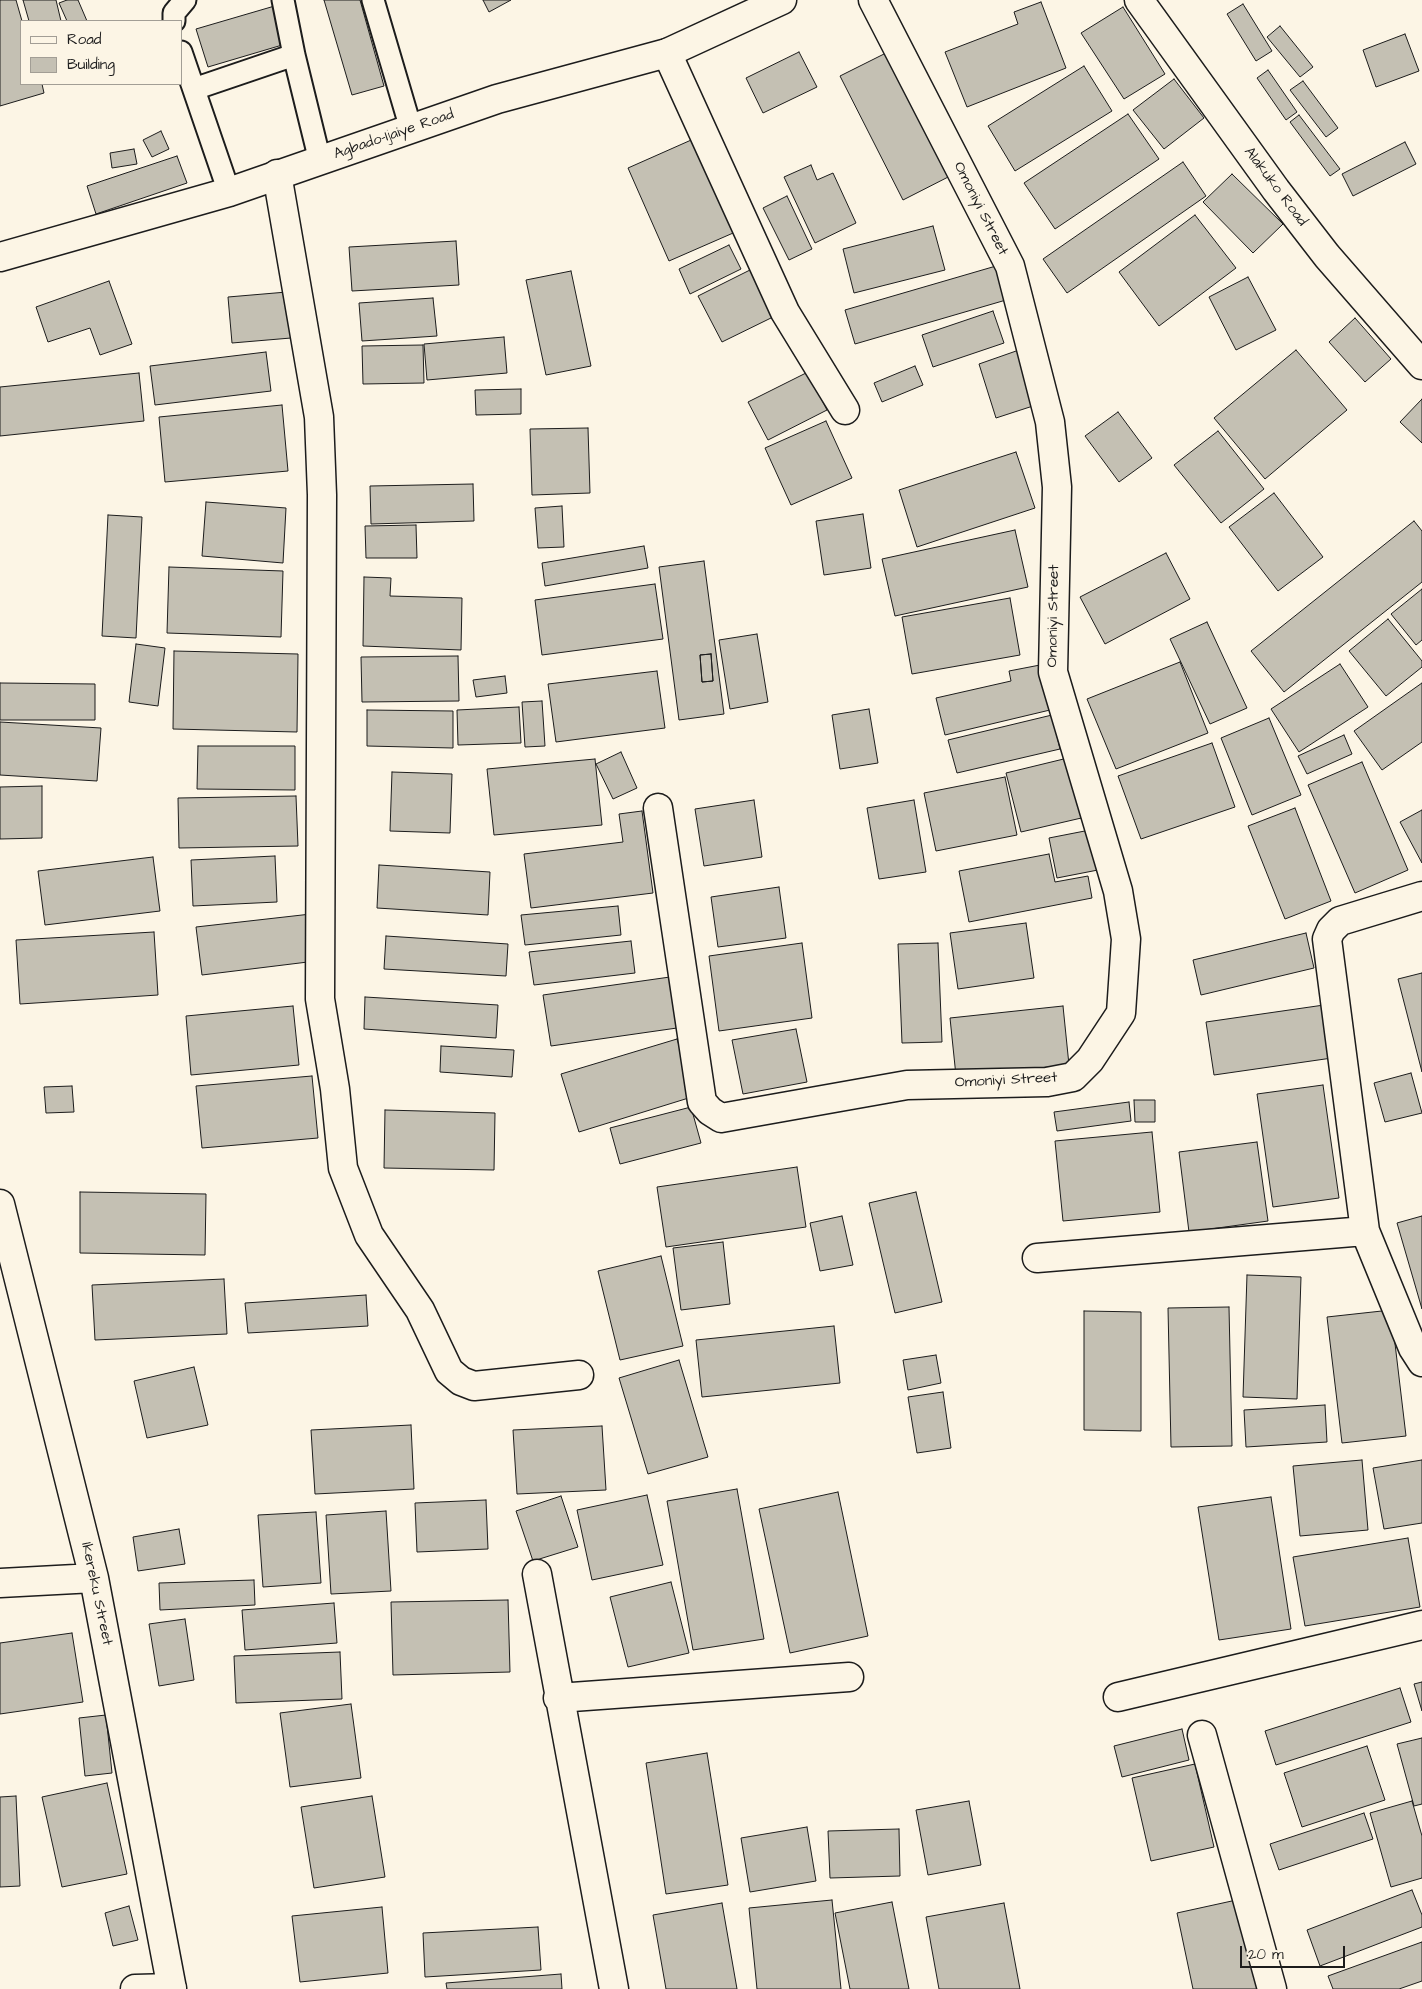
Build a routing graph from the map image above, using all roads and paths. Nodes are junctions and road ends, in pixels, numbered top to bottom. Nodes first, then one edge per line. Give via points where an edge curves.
1 (185, 0) edge
2 (283, 0) edge
3 (373, 0) edge
4 (782, 0) edge
5 (874, 0) edge
6 (1139, 0) edge
7 (174, 20) edge
8 (668, 53) junction
9 (182, 55) edge
10 (294, 55) junction
11 (194, 89) junction
12 (411, 129) junction
13 (320, 161) junction
14 (277, 174) junction
15 (229, 192) junction
16 (1, 254) edge
17 (1422, 365) edge
18 (845, 410) dead end
19 (658, 808) dead end
20 (1422, 896) edge
21 (0, 1204) edge
22 (1365, 1231) junction
23 (1037, 1258) dead end
24 (1422, 1362) edge
25 (579, 1374) dead end
26 (537, 1574) dead end
27 (94, 1578) junction
28 (0, 1583) edge
29 (1422, 1625) edge
30 (849, 1677) dead end
31 (1118, 1697) dead end
32 (558, 1698) junction
33 (1202, 1735) dead end
34 (172, 1988) edge
35 (135, 1989) edge
36 (614, 1989) edge
37 (1272, 1989) edge

1 - 7 lane via 174,13
2 - 10 lane
3 - 12 lane
4 - 8 street, Agbado-Ijaiye Road
5 - 19 street, Omoniyi Street via 1010,266 1050,422 1057,487 1053,672 1118,891 1126,939 1121,1013 1090,1060 1073,1077 1047,1082 907,1085 721,1118 702,1102
6 - 17 street, Alakuko Road via 1327,256
8 - 12 street, Agbado-Ijaiye Road via 496,100
8 - 18 street via 785,312
9 - 11 lane
10 - 11 lane
10 - 13 lane
11 - 15 lane
12 - 13 street, Agbado-Ijaiye Road
13 - 14 street, Agbado-Ijaiye Road
14 - 15 street, Agbado-Ijaiye Road
14 - 25 street via 319,417 322,495 320,999 335,1089 343,1168 369,1235 420,1310 449,1371 474,1386
15 - 16 street, Agbado-Ijaiye Road
20 - 22 street via 1340,921 1327,939
21 - 27 street, Ikereku Street
22 - 23 street
22 - 24 street via 1413,1348
26 - 32 street
27 - 28 street
27 - 34 street, Ikereku Street
29 - 31 street
30 - 32 street
32 - 36 street
33 - 37 street
34 - 35 street

